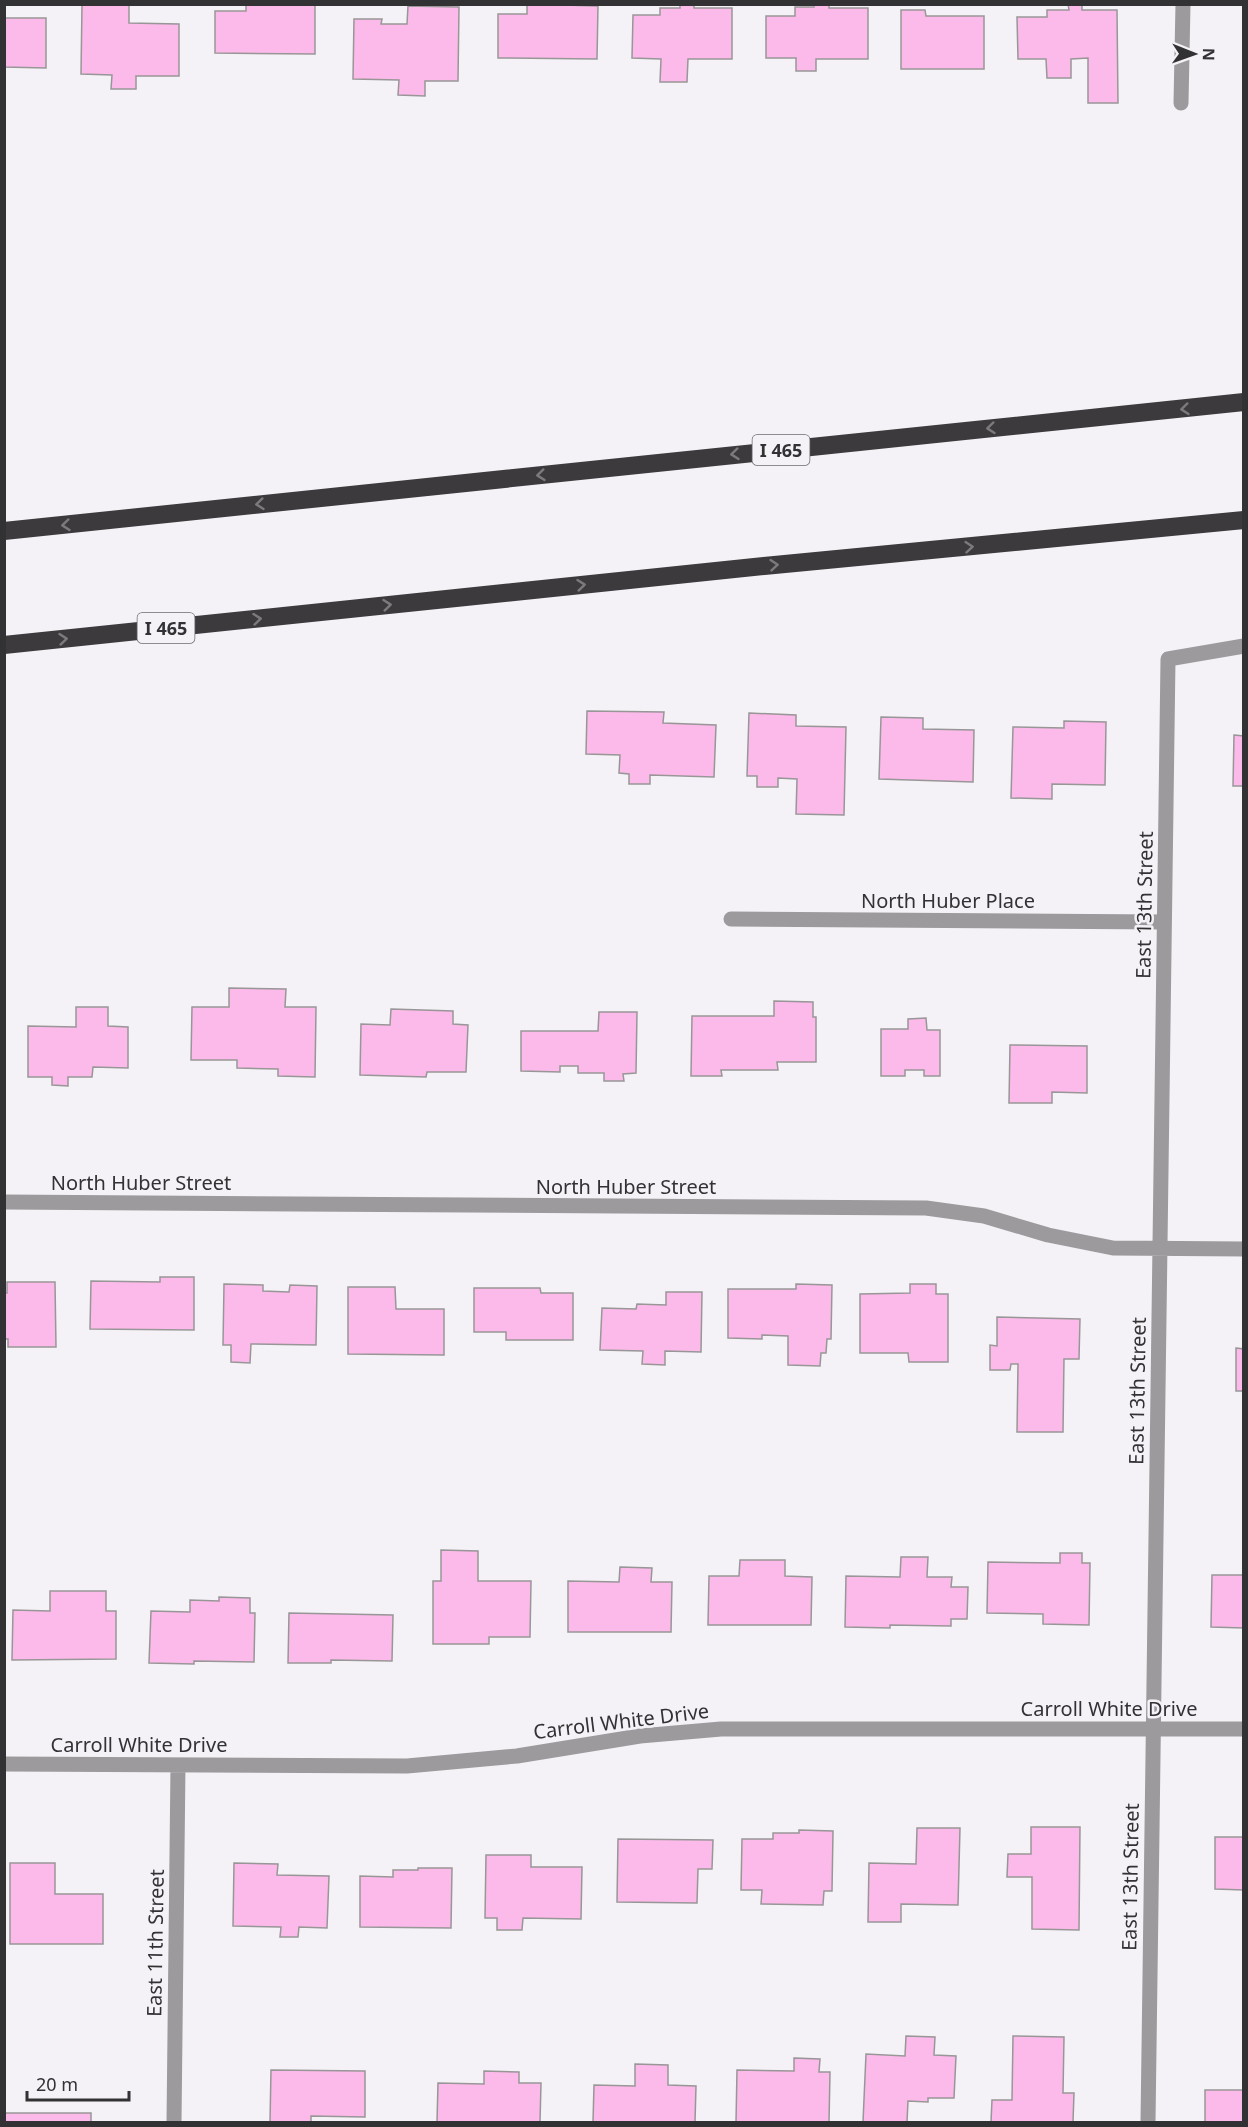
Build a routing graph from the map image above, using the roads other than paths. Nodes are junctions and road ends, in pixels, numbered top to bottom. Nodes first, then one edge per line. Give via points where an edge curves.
1 (1183, 4) edge
2 (1181, 103) dead end
3 (1244, 402) edge
4 (1244, 519) edge
5 (4, 531) edge
6 (4, 645) edge
7 (1244, 646) edge
8 (731, 919) dead end
9 (1164, 922) junction
10 (4, 1202) edge
11 (1160, 1248) junction
12 (1244, 1249) edge
13 (1153, 1729) junction
14 (1244, 1729) edge
15 (4, 1764) edge
16 (178, 1765) junction
17 (174, 2122) edge
18 (1148, 2122) edge

1 - 2 street
3 -> 5 highway, I 465
6 -> 4 highway, I 465
7 - 9 street, East 13th Street via 1168,659
8 - 9 street, North Huber Place
9 - 11 street, East 13th Street
10 - 11 street, North Huber Street via 926,1208 984,1216 1090,1245
11 - 12 street, North Huber Street
11 - 13 street, East 13th Street
13 - 14 street, Carroll White Drive
13 - 16 street, Carroll White Drive via 721,1729 651,1734 517,1756 407,1766
13 - 18 street, East 13th Street
15 - 16 street, Carroll White Drive
16 - 17 street, East 11th Street

